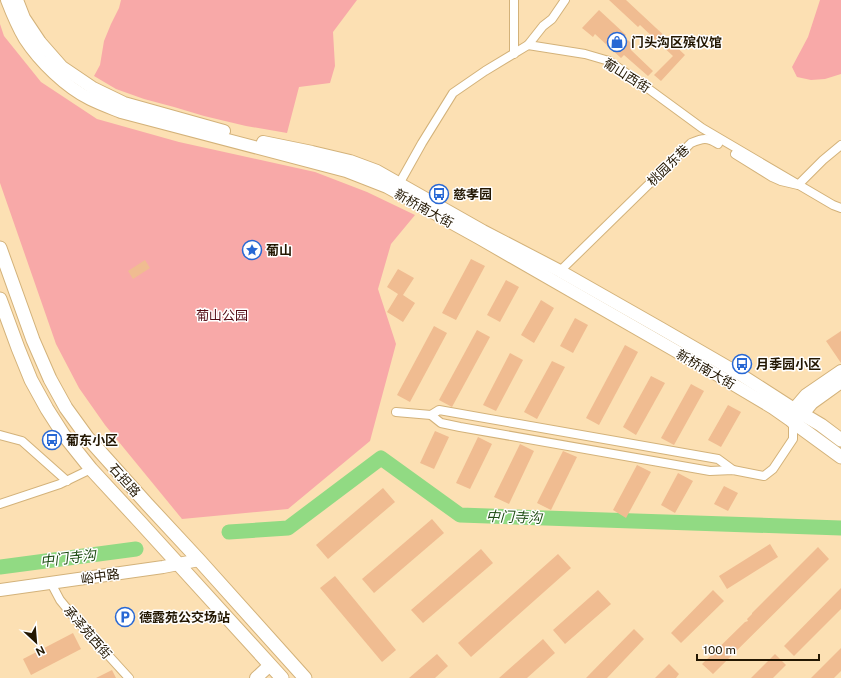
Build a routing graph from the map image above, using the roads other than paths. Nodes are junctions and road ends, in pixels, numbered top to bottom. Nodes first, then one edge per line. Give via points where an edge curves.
1 (7, 0) edge
2 (17, 0) edge
3 (514, 0) edge
4 (565, 0) edge
5 (528, 45) junction
6 (514, 54) junction
7 (841, 145) edge
8 (400, 184) junction
9 (798, 185) junction
10 (841, 208) edge
11 (0, 248) edge
12 (560, 272) junction
13 (0, 299) edge
14 (841, 371) edge
15 (841, 382) edge
16 (396, 412) dead end
17 (431, 415) junction
18 (797, 415) junction
19 (0, 435) edge
20 (841, 440) edge
21 (841, 457) edge
22 (91, 469) junction
23 (733, 470) junction
24 (67, 481) junction
25 (0, 504) edge
26 (199, 560) junction
27 (178, 564) junction
28 (51, 583) junction
29 (0, 590) edge
30 (270, 665) junction
31 (129, 678) edge
32 (256, 678) edge
33 (282, 678) edge
34 (305, 678) edge

1 - 18 main road, 新桥南大街 via 26,40 44,63 66,83 89,98 121,112 346,171 387,187 773,408
2 - 8 main road, 新桥南大街 via 24,18 40,42 62,67 93,88 124,103 254,140 350,161 377,171
3 - 6 street
4 - 5 street via 552,19
5 - 6 street
5 - 9 street, 葡山西街 via 585,54 609,61 702,128
6 - 8 street via 453,93
7 - 9 street
8 - 12 main road, 新桥南大街
9 - 10 street, 葡山西街
9 - 12 street, 桃园东巷 via 772,177 713,140 701,139 691,143
11 - 26 main road, 石担路 via 33,340 66,408 87,437
12 - 18 main road, 新桥南大街 via 738,373
13 - 22 main road, 石担路 via 31,380 46,409
14 - 18 main road via 806,395
15 - 18 main road
16 - 17 street
17 - 23 street via 441,423 460,427 710,471
17 - 23 street via 439,410 718,459
18 - 20 main road, 新桥南大街 via 821,425
18 - 21 main road, 新桥南大街
18 - 23 street via 793,439 773,469 764,476
19 - 24 street via 22,441
22 - 24 street
22 - 27 main road, 石担路
24 - 25 street
26 - 27 main road, 峪中路
26 - 34 main road, 石担路
27 - 28 main road, 峪中路
27 - 30 main road, 石担路
28 - 29 main road, 峪中路
28 - 31 street, 承泽苑西街 via 60,600
30 - 32 main road
30 - 33 main road, 石担路

